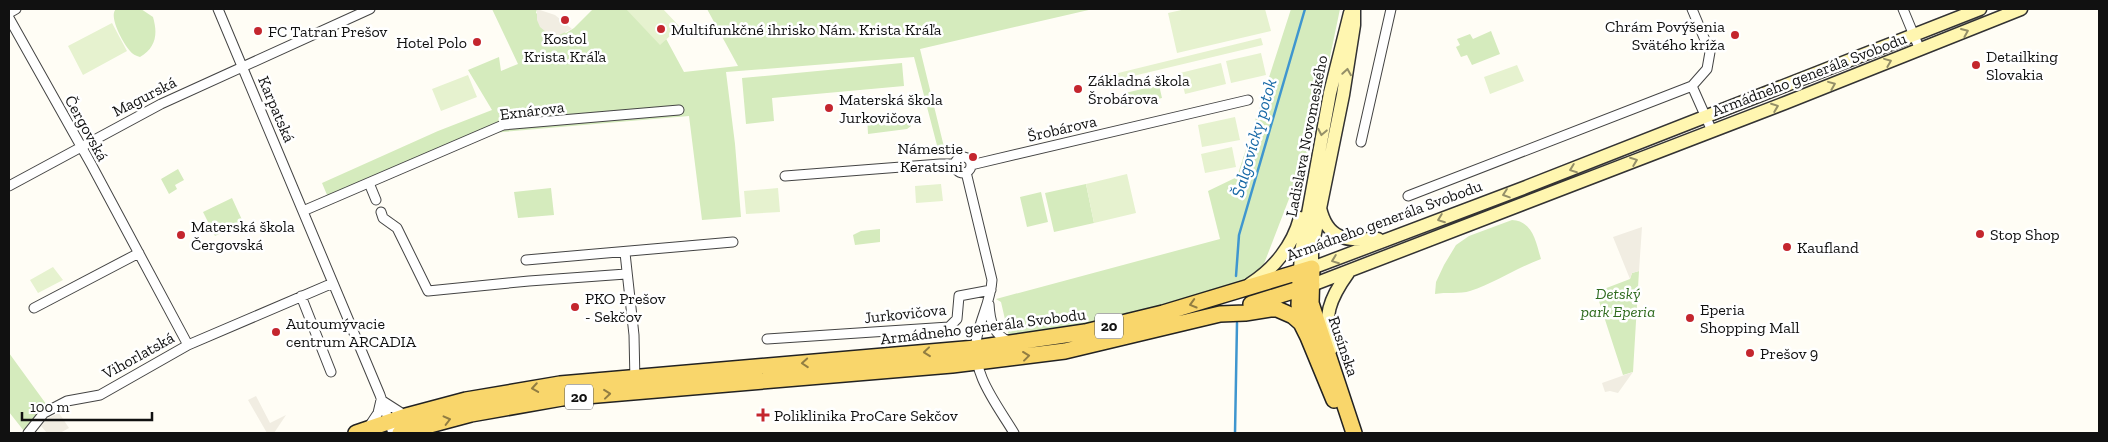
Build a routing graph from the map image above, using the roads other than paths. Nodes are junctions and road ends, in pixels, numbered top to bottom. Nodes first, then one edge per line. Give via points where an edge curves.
1 (16, 9) edge
2 (218, 9) edge
3 (370, 9) edge
4 (1353, 9) edge
5 (1391, 9) edge
6 (1692, 9) edge
7 (1903, 9) edge
8 (1980, 9) edge
9 (2021, 9) edge
10 (9, 13) edge
11 (9, 18) edge
12 (1914, 36) junction
13 (1920, 50) junction
14 (242, 65) junction
15 (1692, 86) junction
16 (1248, 100) dead end
17 (679, 110) dead end
18 (1706, 116) junction
19 (1712, 131) junction
20 (1361, 142) dead end
21 (80, 146) junction
22 (1317, 160) junction
23 (955, 164) junction
24 (968, 169) junction
25 (786, 176) dead end
26 (369, 183) junction
27 (9, 186) edge
28 (1408, 196) dead end
29 (376, 200) dead end
30 (1320, 206) junction
31 (303, 211) junction
32 (381, 212) dead end
33 (1390, 239) junction
34 (734, 242) dead end
35 (625, 252) junction
36 (138, 253) junction
37 (526, 260) dead end
38 (1306, 269) junction
39 (1348, 273) junction
40 (626, 274) junction
41 (333, 283) junction
42 (1306, 287) junction
43 (1240, 290) junction
44 (990, 294) junction
45 (301, 296) junction
46 (34, 308) dead end
47 (1220, 314) junction
48 (1308, 337) junction
49 (768, 338) dead end
50 (1015, 343) junction
51 (188, 345) junction
52 (976, 355) junction
53 (331, 372) dead end
54 (635, 383) junction
55 (381, 400) junction
56 (406, 416) junction
57 (1350, 418) junction
58 (391, 427) edge
59 (362, 431) edge
60 (28, 433) edge
61 (400, 433) edge
62 (1014, 433) edge
63 (1348, 433) edge
64 (1354, 433) edge

1 - 10 street
2 - 14 street
3 - 14 street, Karpatská
4 -> 22 street, Ladislava Novomeského via 1346,22
30 -> 4 street, Ladislava Novomeského via 1343,95 1354,25
5 - 20 street
6 - 15 street via 1710,52 1706,69
7 - 12 street
8 - 12 street, Armádneho generála Svobodu
13 -> 9 street, Armádneho generála Svobodu
11 - 21 street, Čergovská
12 - 13 street, Armádneho generála Svobodu
12 - 18 street, Armádneho generála Svobodu
19 -> 13 street, Armádneho generála Svobodu
14 - 21 street, Magurská
14 - 31 street, Karpatská
15 - 18 street
15 - 28 street, Armádneho generála Svobodu
16 - 24 street, Šrobárova
17 - 26 street, Exnárova via 503,126
18 - 19 street, Armádneho generála Svobodu
18 -> 33 street, Armádneho generála Svobodu
39 -> 19 street, Armádneho generála Svobodu
21 - 27 street, Magurská
21 - 36 street, Čergovská
22 - 38 street, Ladislava Novomeského via 1301,252
22 - 43 street via 1288,248 1261,277
23 - 24 street via 958,172
23 - 24 street via 963,157 969,160
23 - 25 street
24 - 44 street via 992,280
26 - 29 street
26 - 31 street, Exnárova
30 - 33 street via 1328,228 1337,235 1358,241
30 - 38 street, Ladislava Novomeského
31 - 41 street
32 - 40 street via 383,218 397,228 428,291
33 -> 38 street, Armádneho generála Svobodu
34 - 35 street
35 - 37 street
35 - 40 street
36 - 46 street
36 - 51 street, Čergovská
38 - 42 main road
38 - 43 main road, Armádneho generála Svobodu / 20
39 - 42 street, Armádneho generála Svobodu
39 - 57 street via 1333,295 1328,312 1329,338 1349,396
40 - 54 street via 634,336
41 - 45 street
41 - 55 street
42 - 47 main road
42 - 48 main road via 1299,305
42 - 57 main road, Rusínska
43 -> 50 main road, Armádneho generála Svobodu / 20 via 1085,332
44 - 49 street, Jurkovičova via 959,296 957,319 950,327
44 - 50 street via 991,320 995,330 1001,337
44 - 52 street via 977,334
45 - 51 street
45 - 53 street
47 - 48 main road, Armádneho generála Svobodu / 20 via 1277,309 1301,323
52 -> 47 main road, Armádneho generála Svobodu / 20 via 1065,351
48 - 63 main road, Rusínska / 20
50 - 52 main road, Armádneho generála Svobodu / 20
51 - 60 street, Vihorlatská via 100,395 67,401 44,413
52 - 54 main road, Armádneho generála Svobodu / 20
52 - 62 street via 984,381
54 -> 56 main road, Armádneho generála Svobodu / 20 via 560,384 466,400
61 -> 54 main road, Armádneho generála Svobodu / 20 via 492,410
55 - 56 street
55 - 58 street
55 - 59 street via 378,413
56 - 58 main road, Armádneho generála Svobodu / 20
57 - 64 main road, Rusínska
58 - 59 main road, Armádneho generála Svobodu / 20

